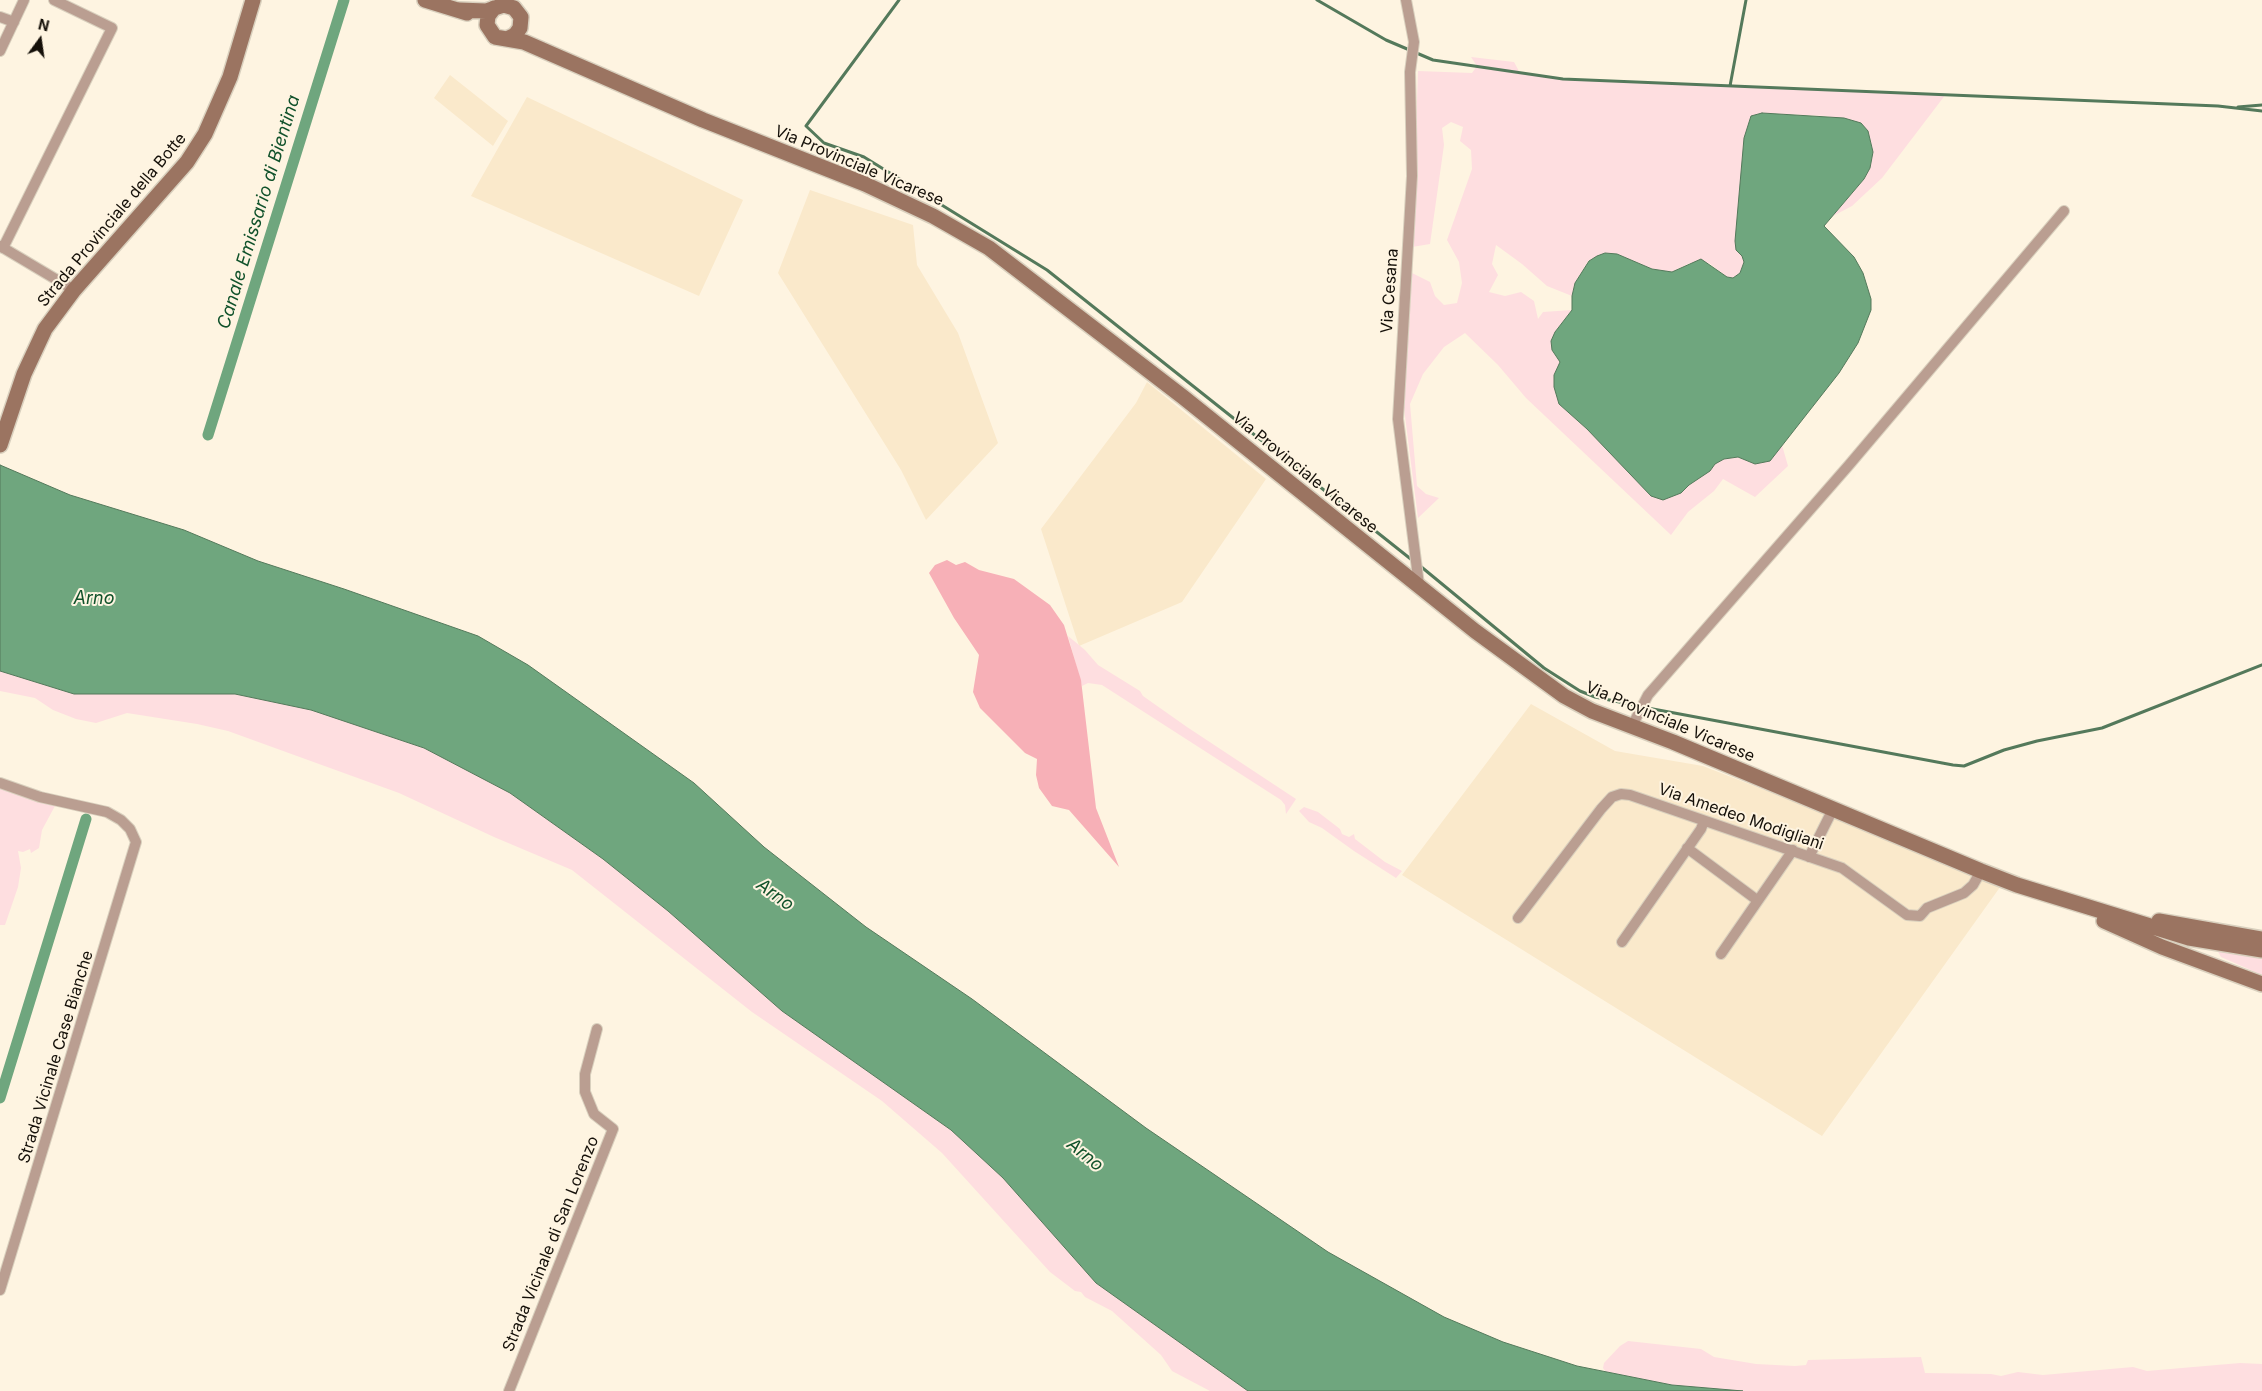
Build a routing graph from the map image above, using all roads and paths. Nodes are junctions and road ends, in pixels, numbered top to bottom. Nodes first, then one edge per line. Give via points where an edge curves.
1 (24, 0) edge
2 (54, 0) edge
3 (247, 0) edge
4 (253, 0) edge
5 (425, 0) edge
6 (523, 0) edge
7 (1406, 0) edge
8 (503, 4) edge
9 (459, 10) junction
10 (246, 16) junction
11 (0, 17) edge
12 (521, 21) junction
13 (14, 22) junction
14 (488, 28) junction
15 (507, 39) junction
16 (543, 50) junction
17 (0, 51) edge
18 (2064, 211) dead end
19 (2, 247) edge
20 (74, 290) junction
21 (0, 445) edge
22 (1419, 585) junction
23 (1632, 726) junction
24 (0, 783) edge
25 (1833, 809) junction
26 (1704, 820) junction
27 (1687, 848) junction
28 (1793, 850) junction
29 (1809, 857) junction
30 (1981, 871) junction
31 (2058, 898) junction
32 (1757, 900) junction
33 (1518, 918) dead end
34 (2172, 923) junction
35 (2262, 939) edge
36 (1622, 942) dead end
37 (2205, 942) junction
38 (2262, 950) edge
39 (1721, 954) dead end
40 (2262, 983) edge
41 (597, 1029) dead end
42 (0, 1290) edge
43 (509, 1391) edge

1 - 13 street
2 - 19 street via 112,28
3 - 10 main road, Strada Provinciale della Botte
4 - 10 main road, Strada Provinciale della Botte
5 - 9 main road, Via Provinciale Vicarese
6 - 12 main road
7 - 22 street, Via Cesana via 1413,52 1410,223 1398,419
8 - 9 main road, Via Provinciale Vicarese via 478,11
8 - 12 main road, Via Provinciale Vicarese via 514,8
8 - 14 main road via 488,16
9 - 14 main road, Via Provinciale Vicarese
10 - 20 main road, Strada Provinciale della Botte via 230,77 200,142 158,197
11 - 13 street
12 - 15 main road via 515,35
12 - 16 main road, Via Provinciale Vicarese via 530,40
13 - 17 street
14 - 15 main road, Via Provinciale Vicarese via 495,36
15 - 16 main road, Via Provinciale Vicarese
16 - 22 main road, Via Provinciale Vicarese via 703,120 864,184 958,229 989,248 1099,332
18 - 23 street via 1642,705
19 - 20 street
20 - 21 main road, Strada Provinciale della Botte via 34,350
22 - 23 main road, Via Provinciale Vicarese via 1564,696
23 - 25 main road, Via Provinciale Vicarese
24 - 42 street, Strada Vicinale Case Bianche via 55,801 107,812 121,820 133,833 136,842
25 - 29 street
25 - 30 main road, Via Provinciale Vicarese
26 - 27 street
26 - 28 street, Via Amedeo Modigliani
26 - 33 street, Via Amedeo Modigliani via 1630,795 1612,797
27 - 32 street
27 - 36 street
28 - 29 street, Via Amedeo Modigliani
28 - 32 street
29 - 30 street, Via Amedeo Modigliani via 1842,868 1907,915 1920,916 1926,908 1964,892 1973,885
30 - 31 main road, Via Provinciale Vicarese
31 - 34 main road, Via Provinciale Vicarese
31 - 37 main road, Via Provinciale Vicarese
31 - 40 main road, Via Provinciale Vicarese via 2125,932
32 - 39 street
34 - 35 main road, Via Provinciale Vicarese
34 - 37 main road, Via Provinciale Vicarese
37 - 38 main road, Via Provinciale Vicarese
37 - 40 main road, Via Provinciale Vicarese via 2219,960
41 - 43 street, Strada Vicinale di San Lorenzo via 585,1074 585,1092 594,1114 613,1129

